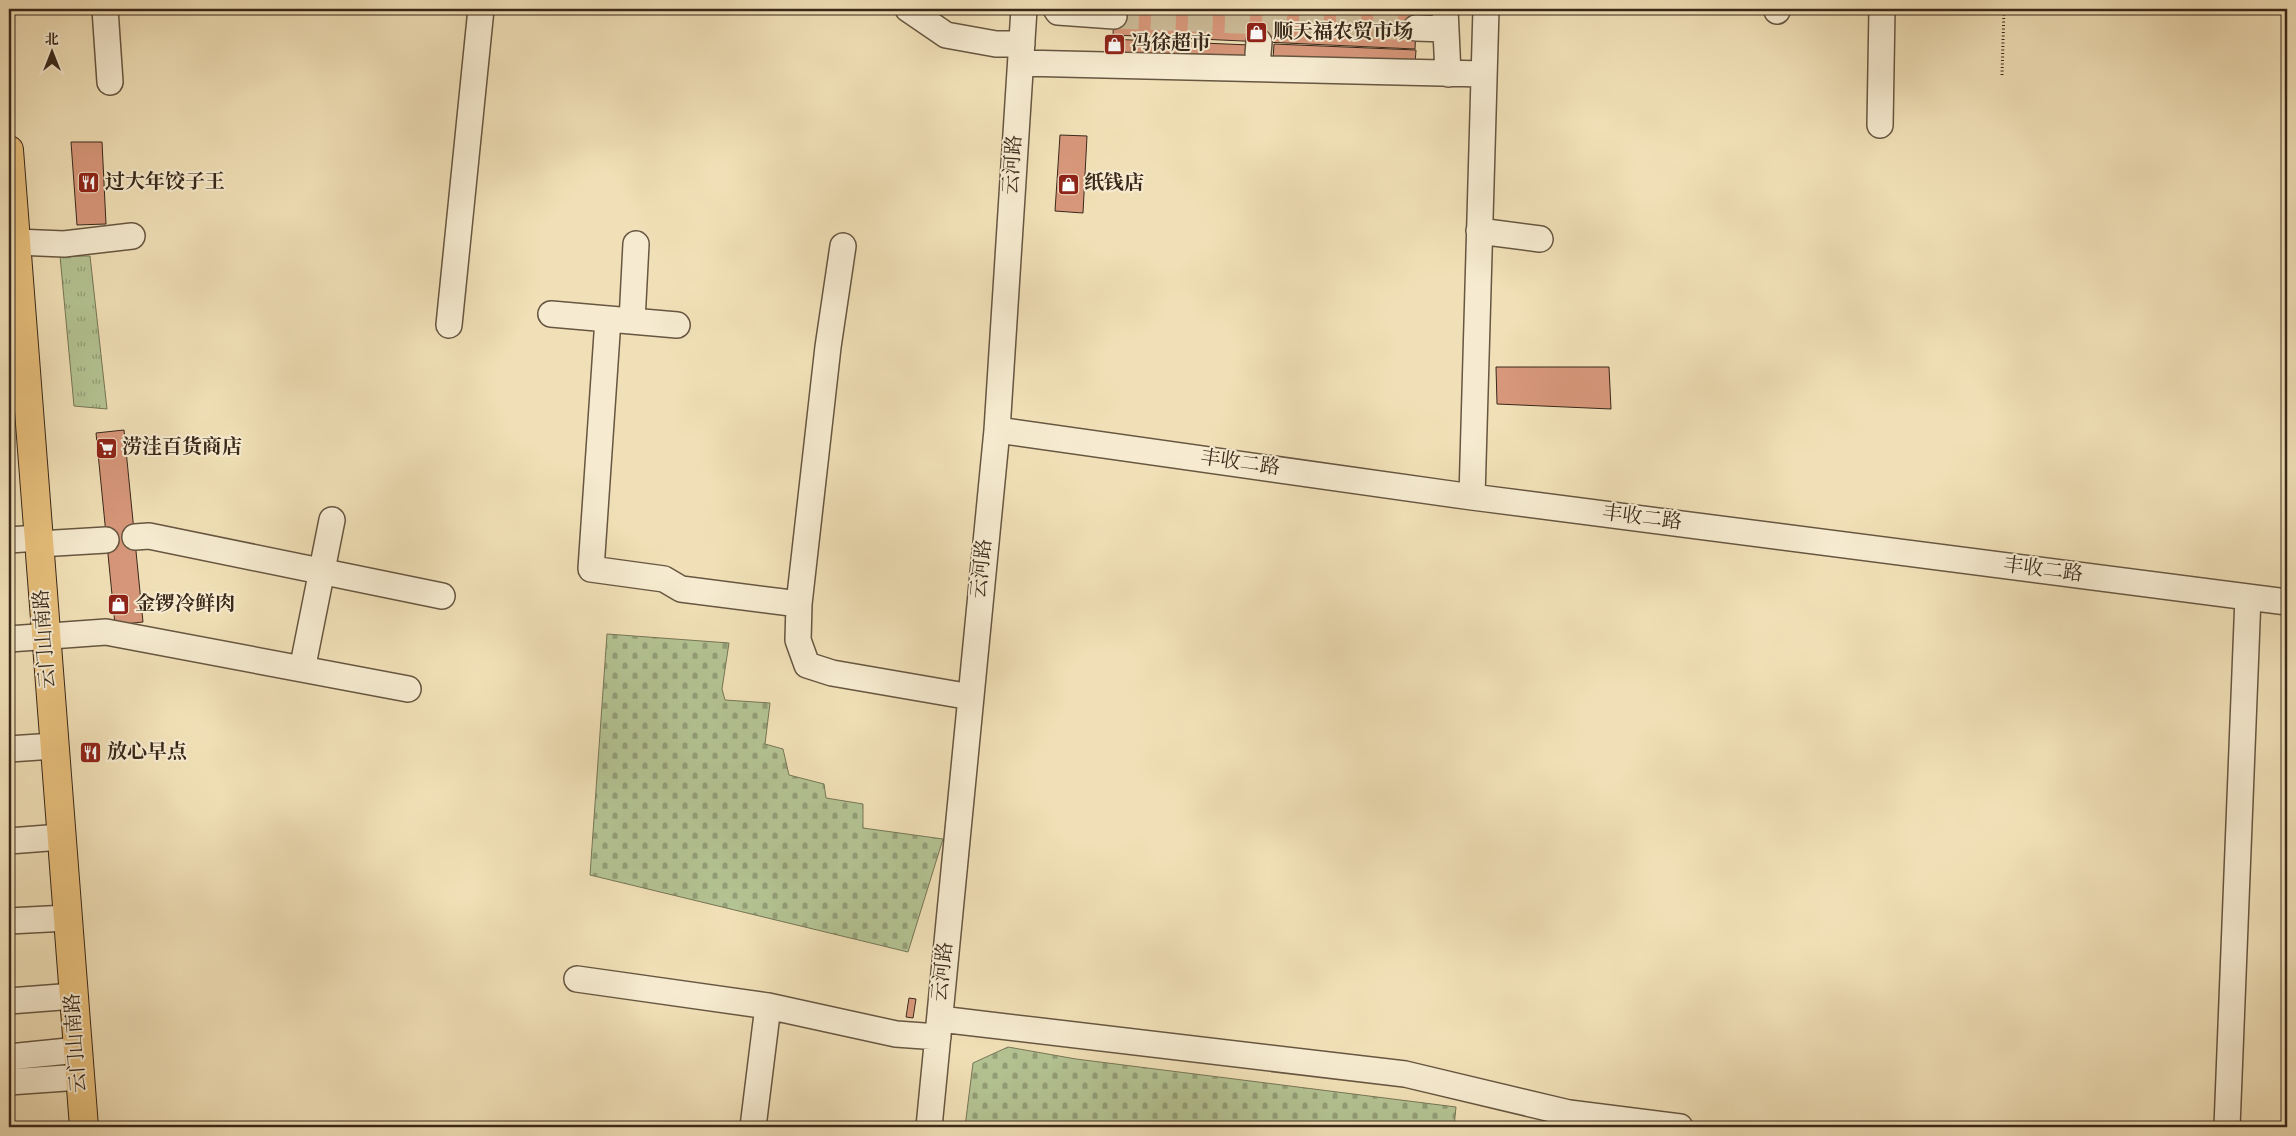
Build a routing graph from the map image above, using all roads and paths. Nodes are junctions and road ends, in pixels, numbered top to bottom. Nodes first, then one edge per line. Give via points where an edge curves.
1 (105, 9) edge
2 (482, 9) edge
3 (908, 9) edge
4 (1024, 9) edge
5 (1056, 9) edge
6 (1486, 9) edge
7 (1882, 9) edge
8 (2004, 9) edge
9 (1114, 16) tunnel mouth
10 (1445, 19) edge
11 (1416, 28) tunnel mouth
12 (1022, 54) junction
13 (1448, 74) junction
14 (1484, 74) junction
15 (2002, 75) dead end
16 (110, 82) dead end
17 (1880, 125) dead end
18 (9, 150) edge
19 (1480, 231) junction
20 (132, 236) dead end
21 (1540, 239) dead end
22 (16, 242) junction
23 (636, 244) dead end
24 (842, 246) dead end
25 (15, 304) edge
26 (551, 314) dead end
27 (620, 320) junction
28 (449, 325) dead end
29 (677, 325) dead end
30 (997, 430) junction
31 (1472, 497) junction
32 (332, 520) dead end
33 (135, 537) dead end
34 (9, 540) edge
35 (106, 540) dead end
36 (39, 541) junction
37 (322, 571) junction
38 (442, 596) dead end
39 (2248, 597) junction
40 (2287, 602) edge
41 (799, 604) junction
42 (46, 636) junction
43 (9, 639) edge
44 (303, 665) dead end
45 (408, 689) dead end
46 (971, 697) junction
47 (54, 746) junction
48 (9, 750) edge
49 (61, 837) junction
50 (9, 841) edge
51 (67, 918) junction
52 (9, 921) edge
53 (577, 979) dead end
54 (74, 996) junction
55 (9, 1002) edge
56 (768, 1006) junction
57 (939, 1028) junction
58 (78, 1050) junction
59 (9, 1057) edge
60 (80, 1077) junction
61 (9, 1082) edge
62 (84, 1127) edge
63 (752, 1127) edge
64 (929, 1127) edge
65 (1680, 1127) edge
66 (2227, 1127) edge

1 - 16 street
2 - 28 street
3 - 12 street via 946,36 996,44
4 - 12 street, 云河路
5 - 9 street via 1058,12
6 - 14 street
7 - 17 street
8 - 15 path
10 - 11 street
10 - 13 street
12 - 13 street
12 - 30 street, 云河路
13 - 14 street
14 - 19 street
18 - 22 main road, 云门山南路
19 - 21 street
19 - 31 street
20 - 22 street via 64,244
22 - 25 main road, 云门山南路
23 - 27 street
24 - 41 street
25 - 36 main road, 云门山南路
26 - 27 street
27 - 29 street
27 - 41 street via 591,569 664,579 681,589
30 - 31 street, 丰收二路
30 - 46 street, 云河路
31 - 39 street, 丰收二路
32 - 37 street
33 - 37 street via 149,536
34 - 36 street
35 - 36 street
36 - 42 main road, 云门山南路
37 - 38 street
37 - 44 street
39 - 40 street, 丰收二路
39 - 66 street
41 - 46 street via 798,640 807,665
42 - 43 street
42 - 45 street via 106,632
42 - 47 main road, 云门山南路
46 - 57 street, 云河路
47 - 48 street
47 - 49 main road, 云门山南路
49 - 50 street
49 - 51 main road, 云门山南路
51 - 52 street
51 - 54 main road, 云门山南路
53 - 56 street
54 - 55 street
54 - 58 main road, 云门山南路
56 - 57 street via 896,1034
56 - 63 street
57 - 64 street, 云河路
57 - 65 street via 1405,1074 1569,1113
58 - 59 street
58 - 60 main road, 云门山南路
60 - 61 street
60 - 62 main road, 云门山南路

